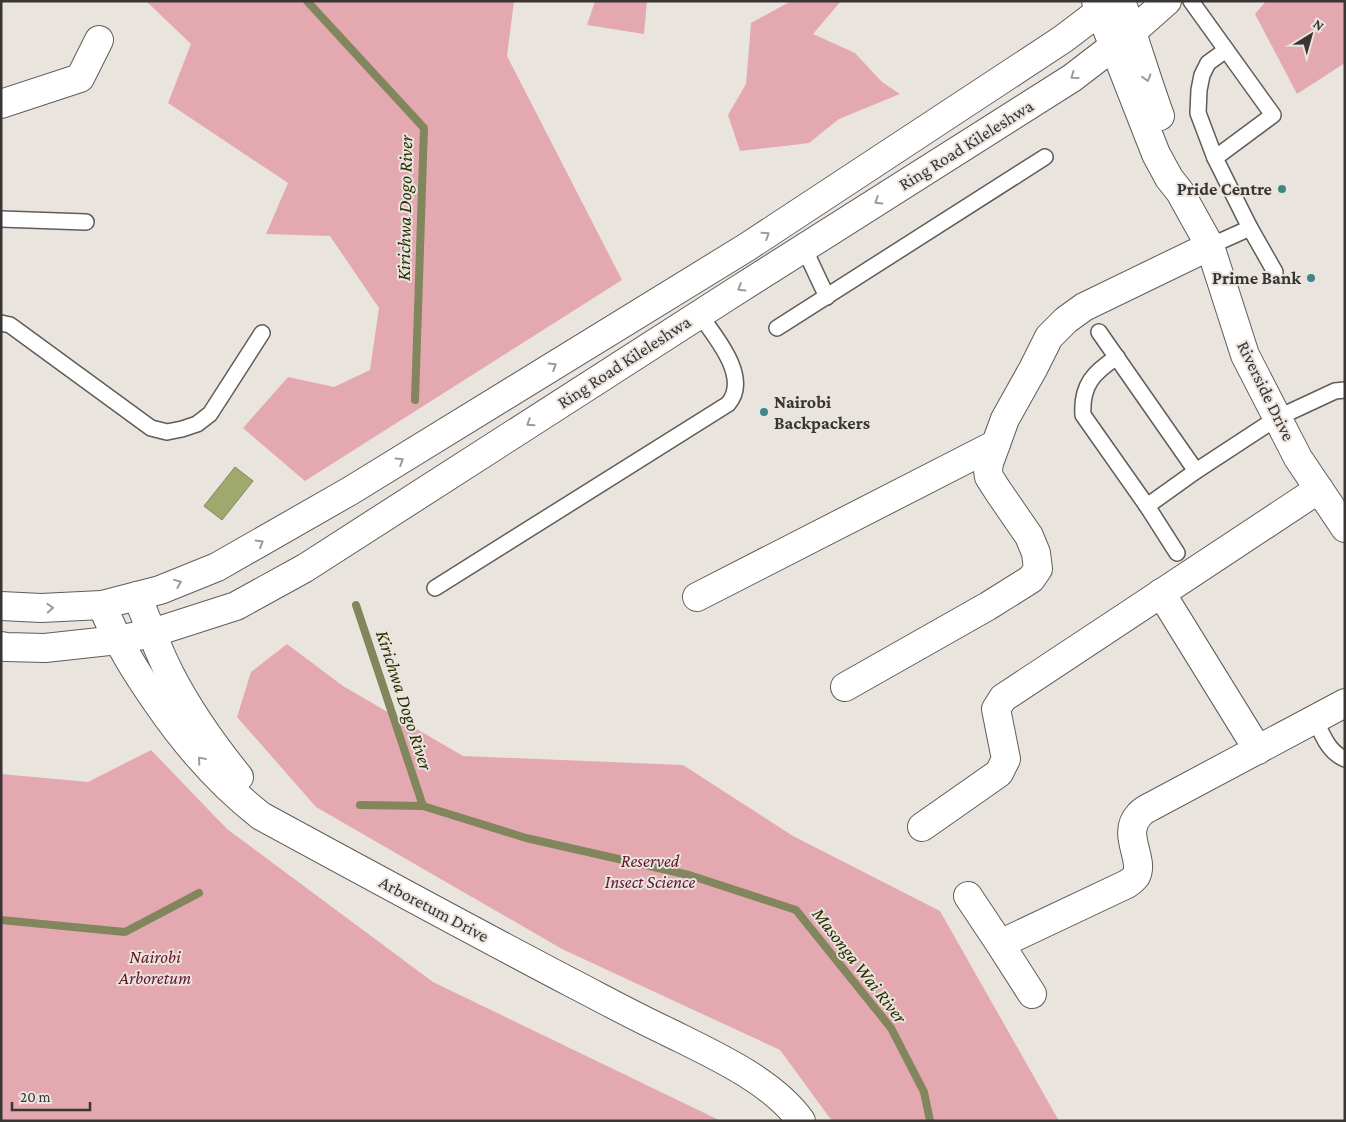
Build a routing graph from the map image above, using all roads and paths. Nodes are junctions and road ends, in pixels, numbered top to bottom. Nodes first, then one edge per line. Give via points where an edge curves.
1 (1167, 1) edge
2 (1191, 1) edge
3 (1107, 4) edge
4 (1123, 39) junction
5 (99, 40) dead end
6 (1226, 50) junction
7 (1, 104) edge
8 (1045, 157) dead end
9 (1215, 158) junction
10 (1, 219) edge
11 (86, 222) dead end
12 (1250, 228) junction
13 (1210, 246) junction
14 (804, 248) junction
15 (1275, 272) dead end
16 (827, 297) junction
17 (699, 314) junction
18 (1, 323) edge
19 (777, 328) dead end
20 (1099, 332) dead end
21 (262, 333) dead end
22 (1117, 357) junction
23 (1345, 390) edge
24 (1277, 418) junction
25 (996, 444) junction
26 (1196, 471) junction
27 (1320, 489) junction
28 (1147, 506) junction
29 (1345, 528) edge
30 (1177, 553) dead end
31 (435, 588) dead end
32 (1161, 593) junction
33 (137, 596) junction
34 (697, 597) dead end
35 (102, 605) junction
36 (1, 606) edge
37 (152, 633) junction
38 (118, 640) junction
39 (1, 646) edge
40 (845, 687) dead end
41 (1345, 703) edge
42 (1315, 719) junction
43 (1258, 750) junction
44 (1345, 760) edge
45 (922, 827) dead end
46 (339, 859) junction
47 (968, 896) dead end
48 (1000, 944) junction
49 (1032, 994) dead end
50 (801, 1121) edge

1 - 4 street, Ring Road Kileleshwa
2 - 6 lane
3 - 4 street, Riverside Drive
33 -> 3 street, Ring Road Kileleshwa via 217,567 350,491 747,247 1063,39
4 - 13 street, Riverside Drive via 1150,89 1180,173 1180,192
4 -> 14 street, Ring Road Kileleshwa via 1072,78
5 - 7 street via 80,78
6 - 9 lane via 1208,63 1199,90 1198,113
6 - 9 lane via 1273,115
8 - 16 lane
9 - 12 lane
10 - 11 lane
12 - 13 lane
12 - 15 lane
13 - 24 street, Riverside Drive via 1245,355
13 - 25 street via 1084,307 1066,320 1049,337 1005,419
14 - 16 lane
14 -> 17 street, Ring Road Kileleshwa
16 - 19 lane
17 - 31 lane via 720,343 733,369 735,394 728,404
17 -> 37 street, Ring Road Kileleshwa via 305,568 236,606
18 - 21 lane via 10,325 152,428 167,432 197,424 210,414
20 - 22 lane
22 - 26 lane
22 - 28 lane via 1089,381 1082,405 1083,414
23 - 24 lane via 1335,391
24 - 26 lane
24 - 27 street, Riverside Drive via 1298,458
25 - 34 street
25 - 40 street via 989,463 990,477 1029,536 1036,552 1038,569 1031,579 988,606
26 - 28 lane
27 - 29 street, Riverside Drive
27 - 32 street
28 - 30 lane
32 - 43 street
32 - 45 street via 1003,698 996,709 1006,759 999,773
33 - 35 street, Ring Road Kileleshwa
33 - 37 street
36 -> 35 street, Ring Road Kileleshwa
35 - 38 street, Arboretum Drive
37 - 38 street, Ring Road Kileleshwa
37 - 46 street via 170,676 200,725 240,778
38 - 39 street, Ring Road Kileleshwa via 45,648
46 -> 38 street, Arboretum Drive via 260,816 238,798 178,732 131,665
41 - 42 street
42 - 43 street
42 - 44 lane via 1328,745
43 - 48 street via 1138,815 1132,842 1139,866 1135,878
46 - 50 street, Arboretum Drive via 714,1056 769,1089
47 - 48 street
48 - 49 street

